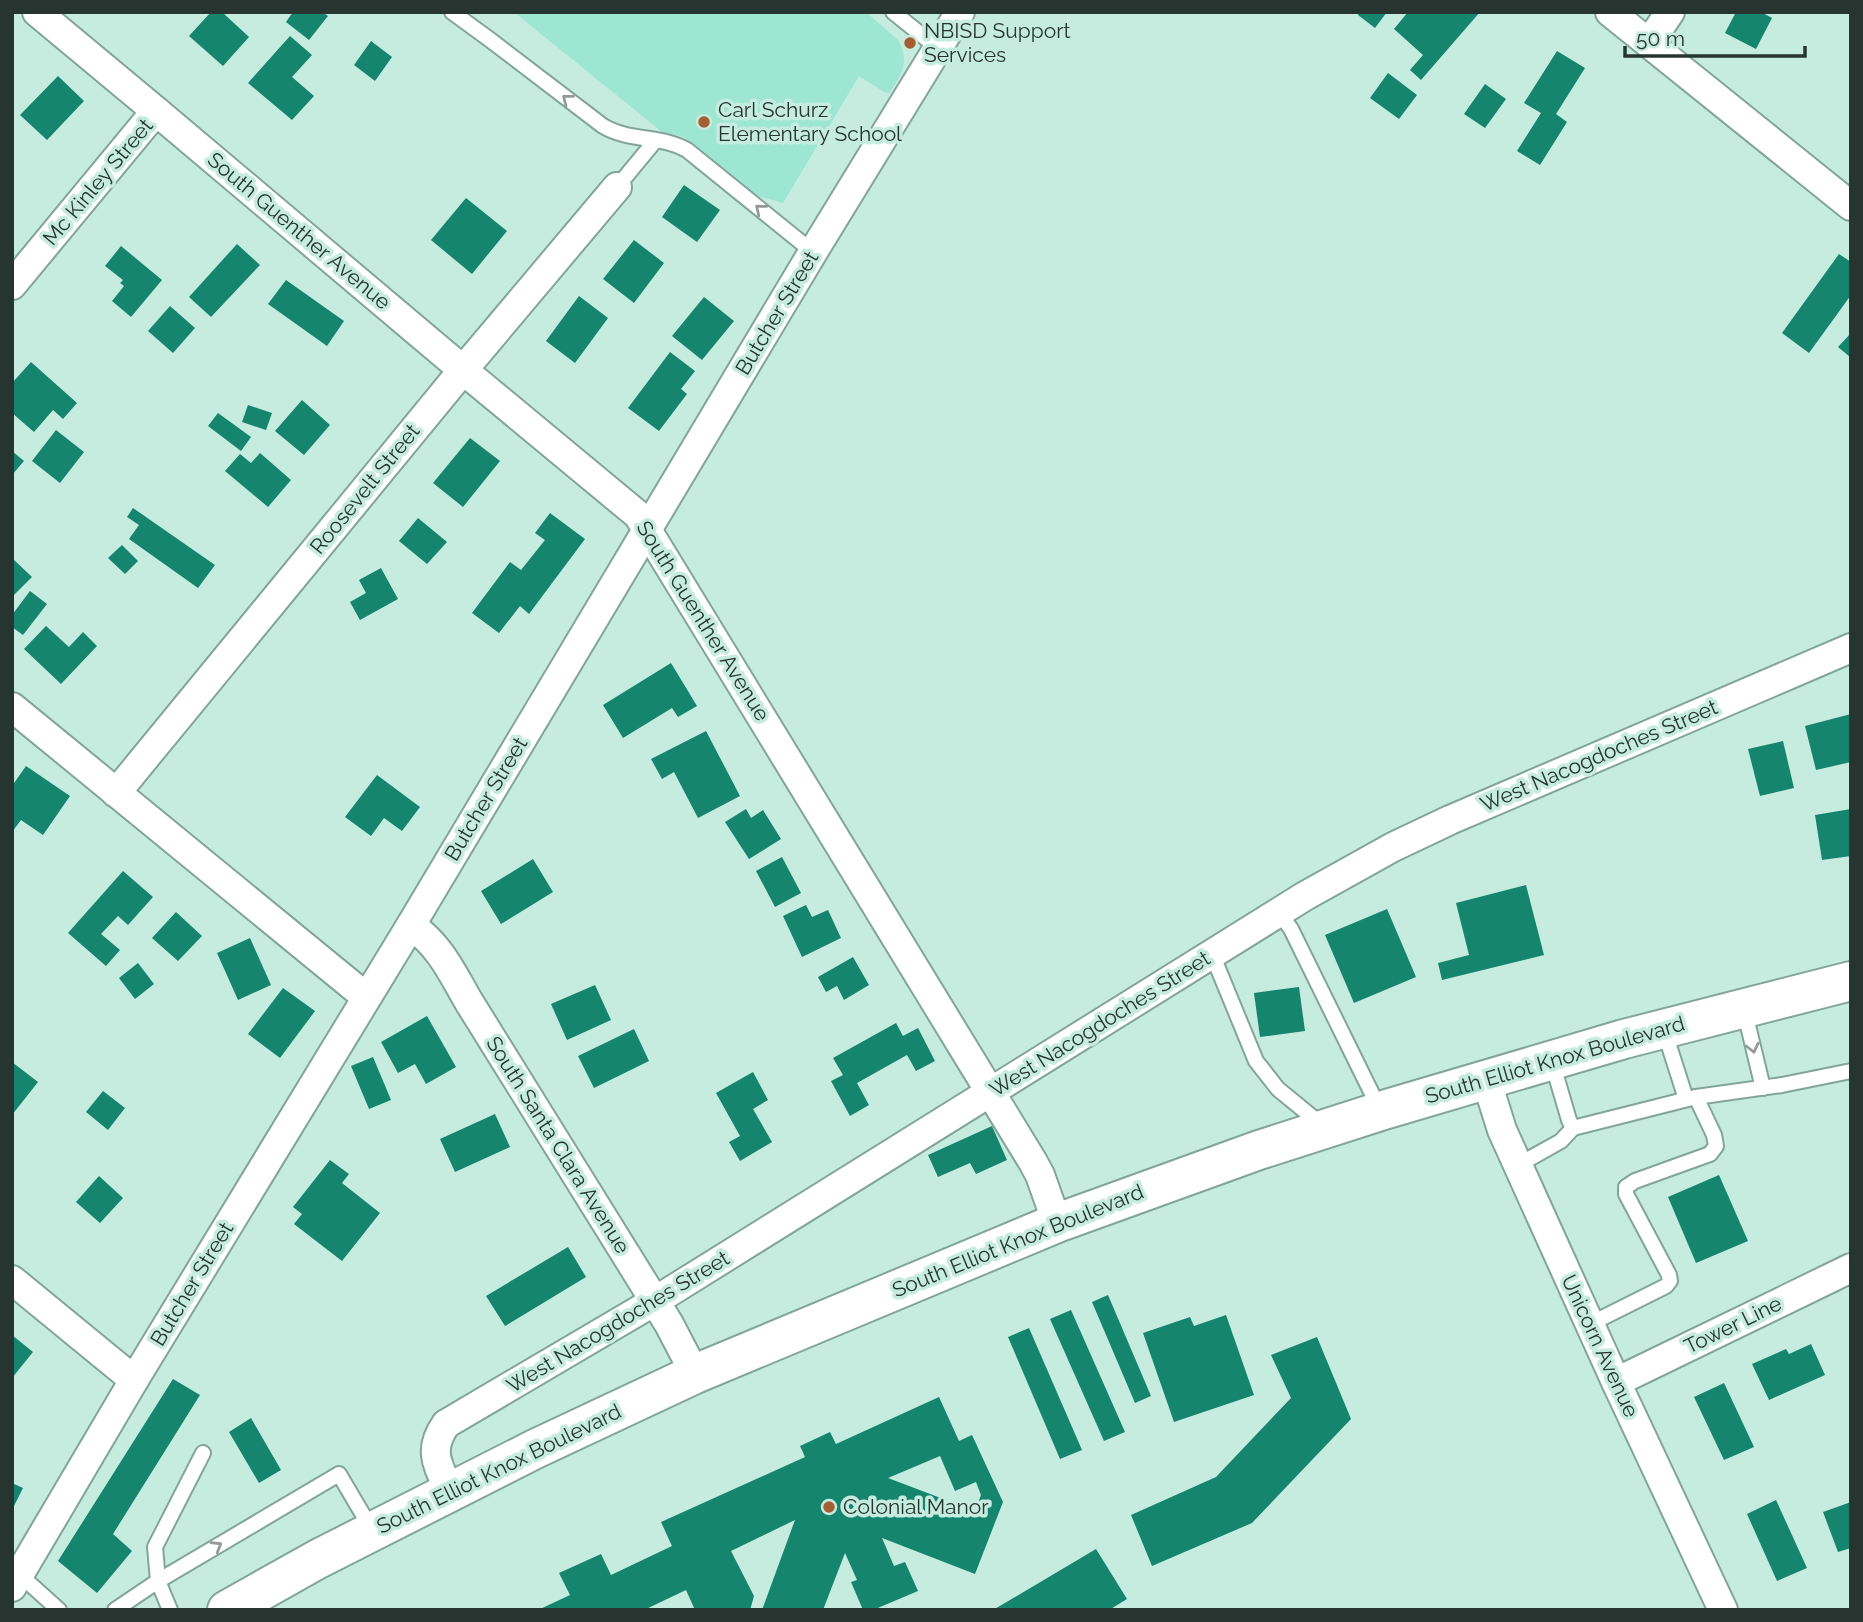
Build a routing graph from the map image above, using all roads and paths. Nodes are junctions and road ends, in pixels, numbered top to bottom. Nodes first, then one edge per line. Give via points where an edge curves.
1 (37, 12) edge
2 (452, 12) edge
3 (893, 12) edge
4 (960, 12) edge
5 (1610, 12) edge
6 (1670, 12) edge
7 (1649, 43) junction
8 (939, 48) junction
9 (156, 111) junction
10 (655, 141) junction
11 (617, 187) joint
12 (1851, 206) edge
13 (813, 252) junction
14 (12, 285) edge
15 (463, 370) junction
16 (647, 528) junction
17 (1851, 648) edge
18 (12, 707) edge
19 (117, 793) junction
20 (1279, 912) junction
21 (411, 925) junction
22 (1212, 954) junction
23 (1849, 987) edge
24 (366, 997) junction
25 (1744, 1007) junction
26 (1664, 1029) junction
27 (1552, 1060) junction
28 (1851, 1071) edge
29 (1486, 1079) junction
30 (1763, 1088) junction
31 (991, 1092) junction
32 (1691, 1098) junction
33 (1380, 1111) junction
34 (1325, 1128) junction
35 (1573, 1128) junction
36 (1518, 1165) junction
37 (1057, 1223) junction
38 (1851, 1268) edge
39 (12, 1280) edge
40 (655, 1301) junction
41 (1590, 1324) junction
42 (695, 1374) junction
43 (134, 1380) junction
44 (1616, 1382) junction
45 (203, 1453) dead end
46 (450, 1492) junction
47 (372, 1532) junction
48 (16, 1581) edge
49 (158, 1581) junction
50 (59, 1610) edge
51 (115, 1610) edge
52 (170, 1610) edge
53 (227, 1610) edge
54 (1723, 1610) edge

1 - 9 street, South Guenther Avenue
10 -> 2 lane via 622,136 603,127
3 - 8 lane
4 - 8 street, Butcher Street
5 - 7 street
6 - 7 street
7 - 12 street
8 - 13 street, Butcher Street
9 - 14 street, Mc Kinley Street
9 - 15 street, South Guenther Avenue
10 - 11 lane
13 -> 10 lane via 687,150
11 - 15 street, Roosevelt Street
13 - 16 street, Butcher Street
15 - 16 street, South Guenther Avenue via 627,504
15 - 19 street, Roosevelt Street
16 - 21 street, Butcher Street
16 - 31 street, South Guenther Avenue
17 - 20 street, West Nacogdoches Street via 1450,820 1349,870
18 - 19 street
19 - 24 street
20 - 22 street, West Nacogdoches Street
20 - 33 lane
21 - 24 street, Butcher Street
21 - 40 street, South Santa Clara Avenue via 441,954
22 - 31 street, West Nacogdoches Street
22 - 34 lane via 1256,1061 1278,1089
23 - 25 main road, South Elliot Knox Boulevard
24 - 43 street, Butcher Street
25 - 26 main road, South Elliot Knox Boulevard
25 -> 30 lane
26 - 27 main road, South Elliot Knox Boulevard
26 - 32 lane
27 - 29 main road, South Elliot Knox Boulevard
27 - 35 lane
28 - 30 lane
29 - 33 main road, South Elliot Knox Boulevard
29 - 36 street, Unicorn Avenue
30 - 32 lane
31 - 37 street, South Guenther Avenue via 1034,1162
31 - 40 street, West Nacogdoches Street
32 - 35 lane
32 - 41 lane via 1716,1146 1710,1154 1626,1187 1670,1281
33 - 34 main road, South Elliot Knox Boulevard
34 - 37 main road, South Elliot Knox Boulevard
35 - 36 lane via 1561,1141
36 - 41 street, Unicorn Avenue
37 - 42 main road, South Elliot Knox Boulevard
38 - 44 street, Tower Line
39 - 43 street
40 - 42 street, South Santa Clara Avenue
40 - 46 street, West Nacogdoches Street via 446,1424 434,1448 435,1461
41 - 44 street, Unicorn Avenue
42 - 46 main road, South Elliot Knox Boulevard
43 - 48 street, Butcher Street
44 - 54 street, Unicorn Avenue
45 - 49 lane via 155,1547
46 - 47 main road, South Elliot Knox Boulevard
49 -> 47 lane via 339,1474
47 - 53 main road, South Elliot Knox Boulevard
48 - 50 lane
49 - 51 lane
49 - 52 lane

